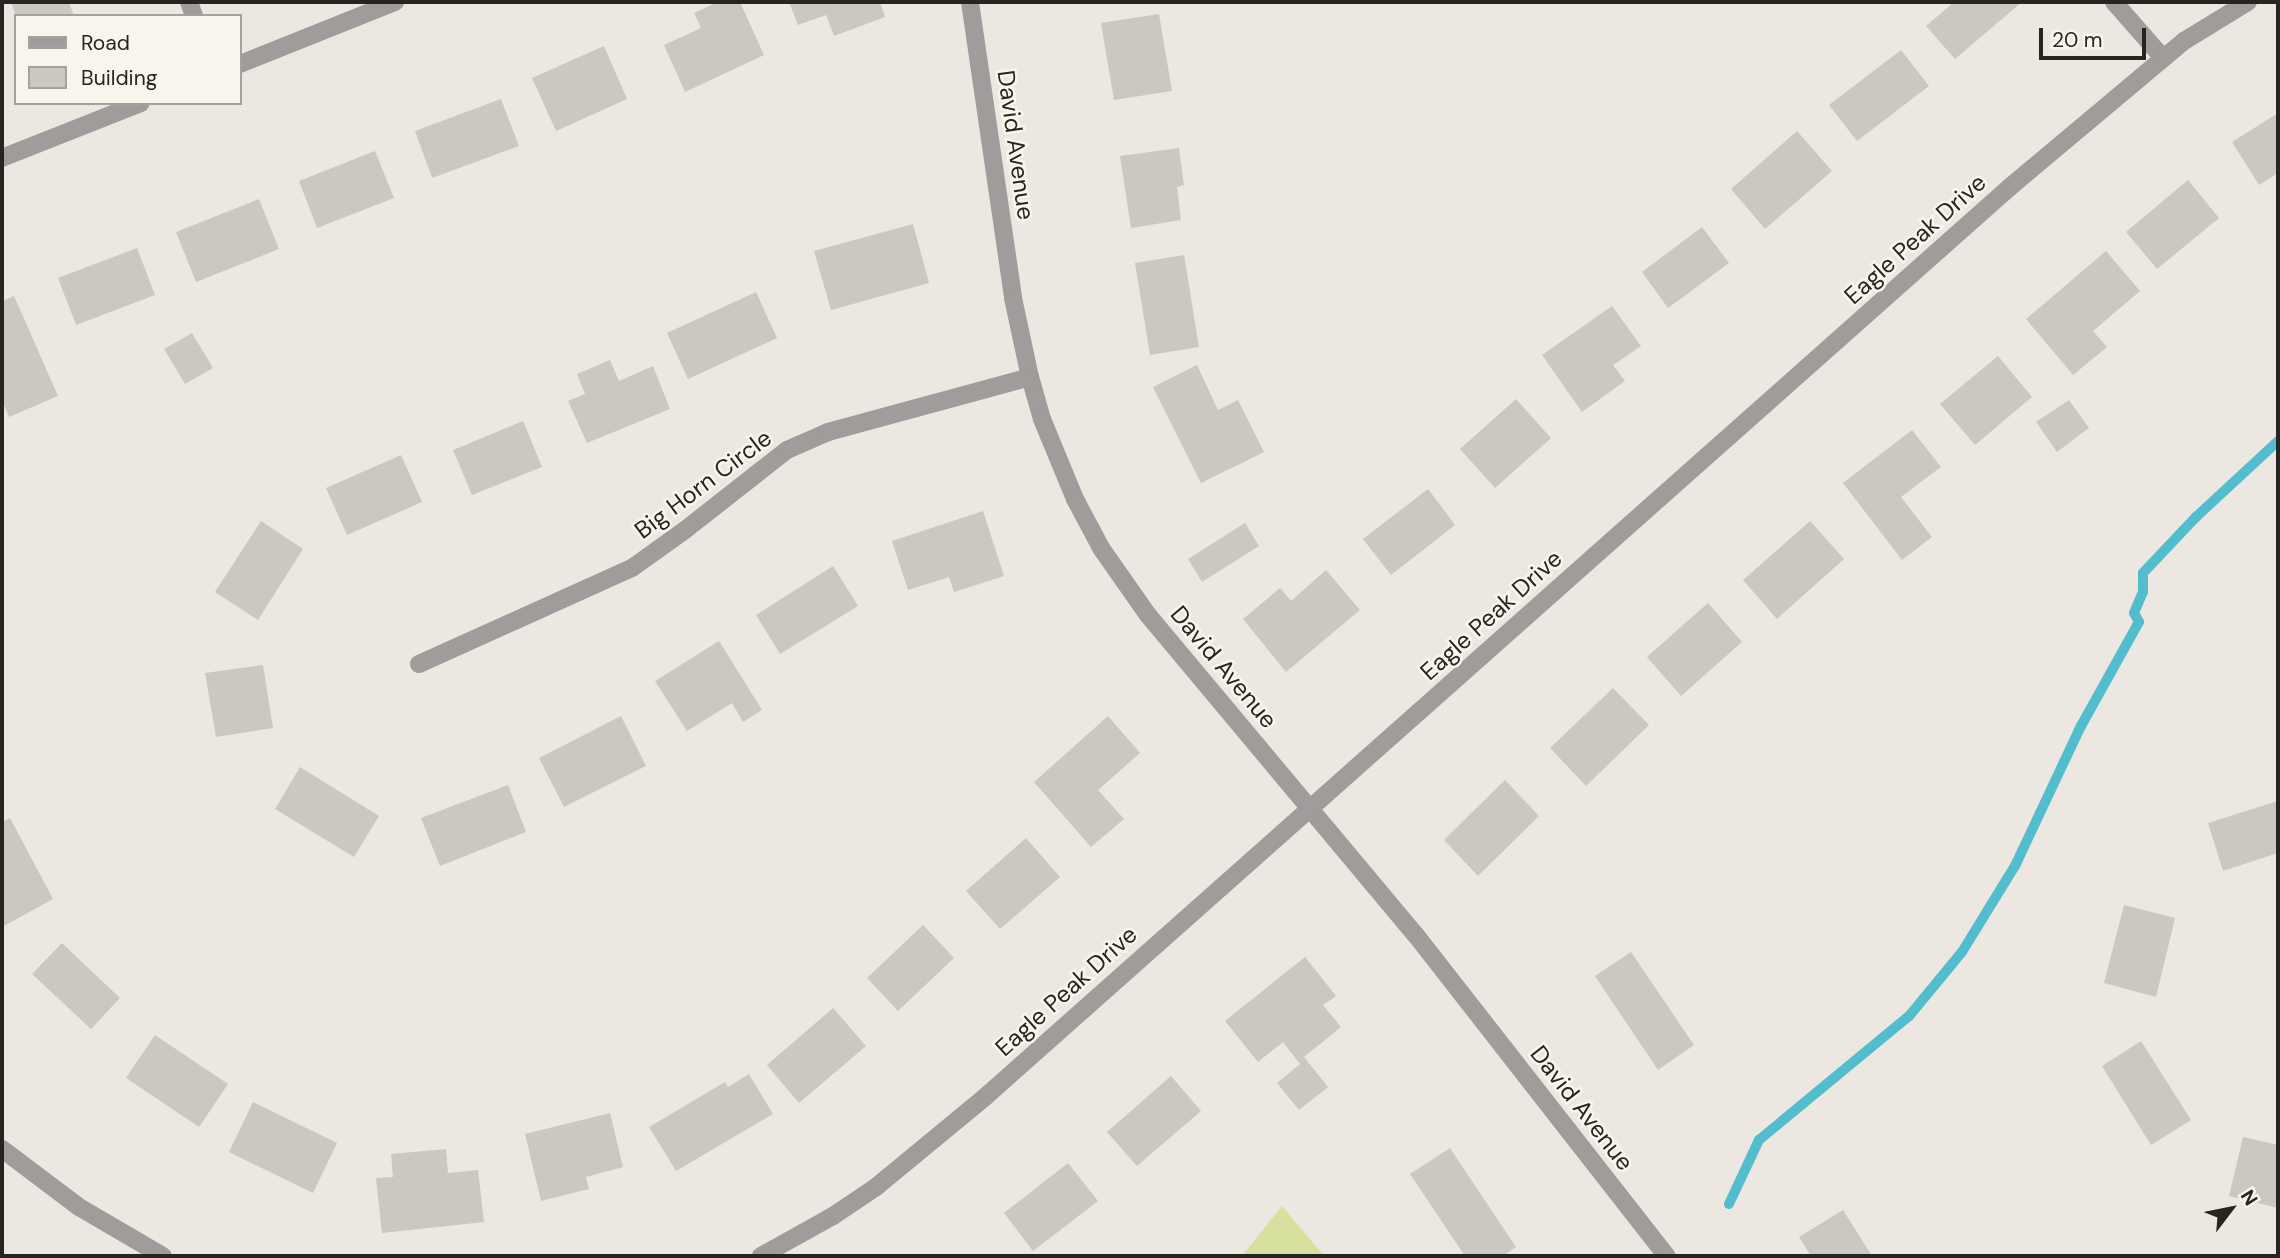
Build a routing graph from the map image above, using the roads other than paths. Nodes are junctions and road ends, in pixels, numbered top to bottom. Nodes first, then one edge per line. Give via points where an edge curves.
1 (395, 2) edge
2 (970, 2) edge
3 (2114, 2) edge
4 (2248, 2) edge
5 (2163, 58) junction
6 (242, 63) edge
7 (136, 105) edge
8 (2, 158) edge
9 (1030, 377) junction
10 (419, 664) dead end
11 (1311, 808) junction
12 (2, 1149) edge
13 (163, 1256) edge
14 (761, 1256) edge
15 (1667, 1256) edge

1 - 6 street
2 - 9 street, David Avenue via 1013,298
3 - 5 street
4 - 5 street, Eagle Peak Drive
5 - 11 street, Eagle Peak Drive via 2011,187
7 - 8 street
9 - 10 street, Big Horn Circle via 828,432 788,450 632,568
9 - 11 street, David Avenue via 1075,499 1101,548 1148,615
11 - 14 street, Eagle Peak Drive via 896,1170 833,1216
11 - 15 street, David Avenue
12 - 13 street via 79,1207

